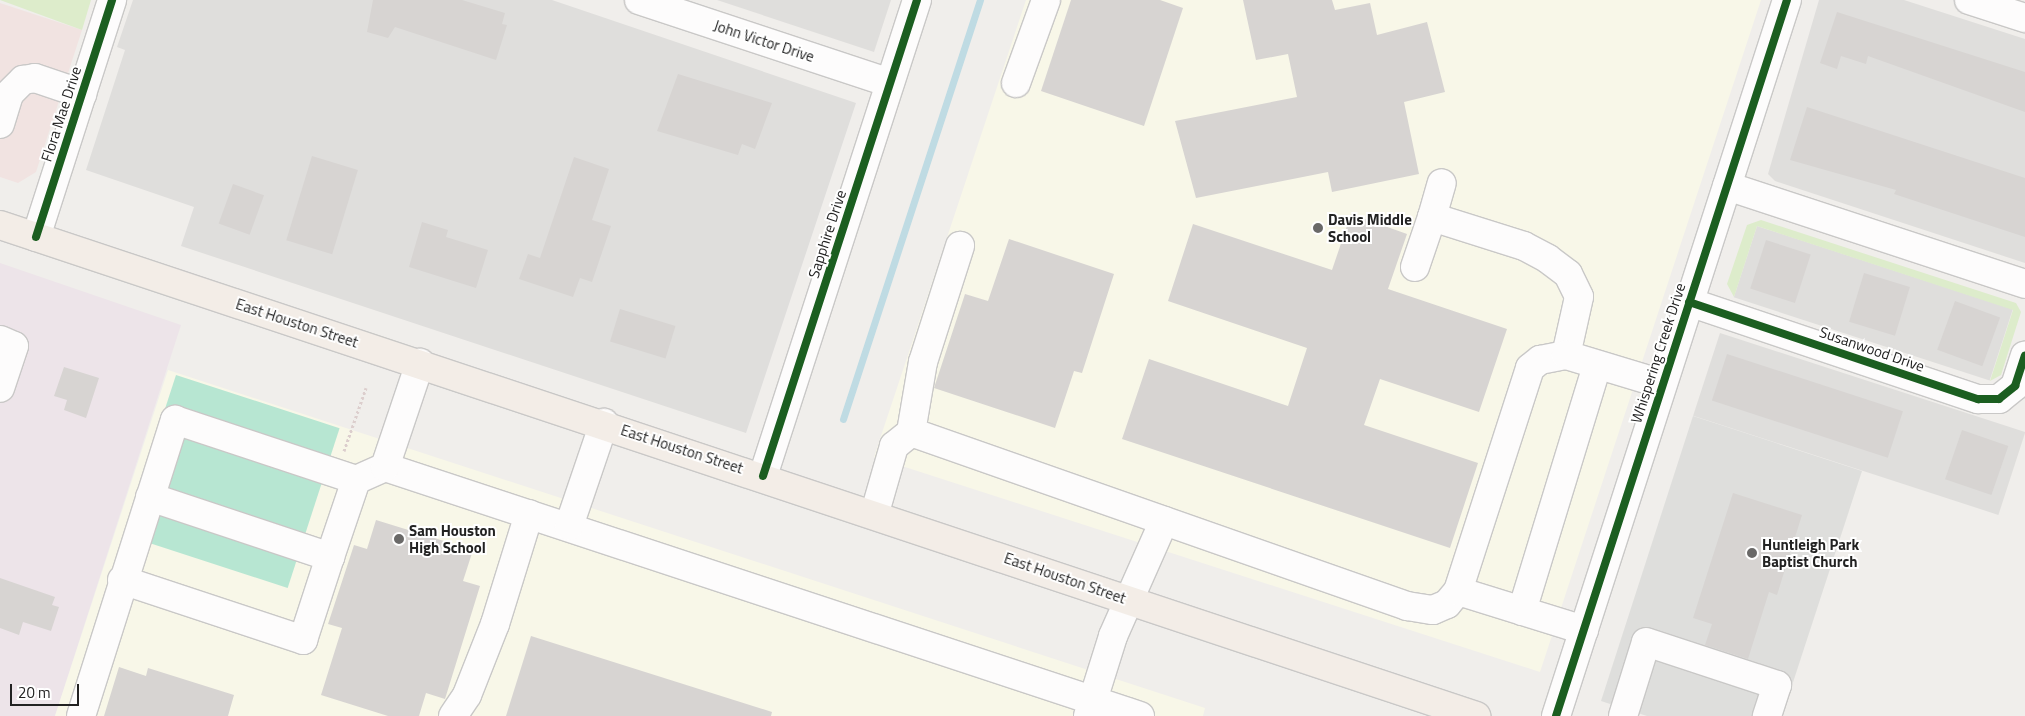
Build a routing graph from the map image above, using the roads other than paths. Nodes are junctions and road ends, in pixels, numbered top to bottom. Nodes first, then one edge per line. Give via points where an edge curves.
1 (112, 0) edge
2 (639, 0) edge
3 (917, 0) edge
4 (1046, 0) edge
5 (1787, 0) edge
6 (1969, 0) edge
7 (2025, 18) edge
8 (1016, 82) dead end
9 (890, 83) junction
10 (5, 92) edge
11 (82, 94) junction
12 (0, 124) edge
13 (1442, 183) dead end
14 (1726, 186) junction
15 (1432, 218) junction
16 (0, 225) edge
17 (36, 237) junction
18 (960, 246) dead end
19 (1415, 267) dead end
20 (2025, 284) edge
21 (1688, 302) junction
22 (0, 340) edge
23 (1566, 355) junction
24 (2025, 356) edge
25 (420, 363) junction
26 (1597, 365) junction
27 (1662, 384) junction
28 (0, 388) edge
29 (604, 423) junction
30 (911, 432) junction
31 (385, 467) junction
32 (348, 470) junction
33 (763, 476) junction
34 (150, 497) junction
35 (874, 512) junction
36 (529, 514) junction
37 (1164, 521) junction
38 (569, 526) junction
39 (330, 557) junction
40 (122, 580) junction
41 (1458, 591) junction
42 (1128, 600) junction
43 (1522, 611) junction
44 (1584, 630) junction
45 (1090, 708) edge
46 (81, 716) edge
47 (452, 716) edge
48 (1140, 716) edge
49 (1476, 716) edge
50 (1556, 716) edge
51 (1623, 716) edge
52 (1767, 716) edge

1 - 11 street, Flora Mae Drive
2 - 9 street, John Victor Drive
3 - 9 street, Sapphire Drive
4 - 8 street
5 - 14 street, Whispering Creek Drive
6 - 7 street
9 - 33 street, Sapphire Drive
10 - 11 street via 23,80 35,78
10 - 12 street
11 - 17 street, Flora Mae Drive
13 - 15 street
14 - 20 street
14 - 21 street, Whispering Creek Drive
15 - 19 street
15 - 23 street via 1524,246 1568,274 1579,297
16 - 17 main road, East Houston Street
17 - 25 main road, East Houston Street
18 - 30 street via 924,362
21 - 24 street, Susanwood Drive via 1978,399 1999,399 2014,386
21 - 27 street, Whispering Creek Drive
22 - 28 street via 14,346
23 - 26 street
23 - 41 street via 1540,360 1530,368
25 - 29 main road, East Houston Street
25 - 31 street
26 - 27 street
26 - 43 street
27 - 44 street, Whispering Creek Drive
29 - 33 main road, East Houston Street
29 - 38 street
30 - 35 street via 894,446
30 - 37 street
31 - 32 street
31 - 36 street
32 - 34 street via 175,420
32 - 39 street
33 - 35 main road, East Houston Street
34 - 39 street
34 - 40 street
35 - 42 main road, East Houston Street
36 - 38 street
36 - 47 street via 495,624 467,695
37 - 41 street via 1407,606 1433,610
37 - 42 street
38 - 45 street
39 - 40 street via 303,640
40 - 46 street
41 - 43 street
42 - 45 street
42 - 49 main road, East Houston Street
43 - 44 street
44 - 50 street, Whispering Creek Drive
45 - 48 street
51 - 52 street via 1646,642 1777,685

